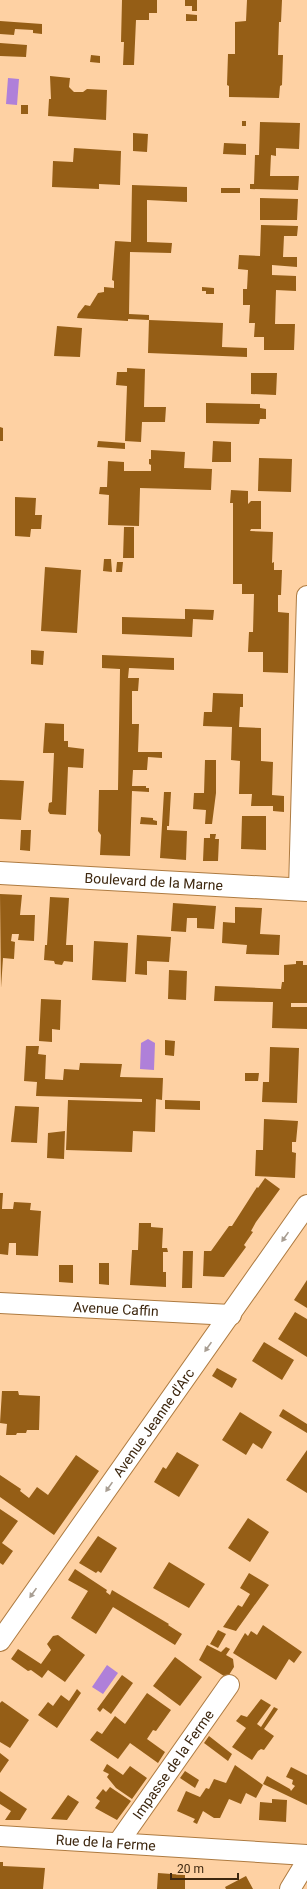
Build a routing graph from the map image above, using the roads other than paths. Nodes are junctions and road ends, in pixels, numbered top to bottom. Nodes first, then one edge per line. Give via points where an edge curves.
1 (307, 596) edge
2 (306, 651) edge
3 (0, 873) edge
4 (303, 890) edge
5 (307, 1205) edge
6 (0, 1304) edge
7 (231, 1315) junction
8 (0, 1641) edge
9 (229, 1685) dead end
10 (0, 1836) edge
11 (118, 1843) junction
12 (307, 1855) edge
13 (307, 1861) edge
14 (290, 1889) edge

1 - 2 street
2 - 4 street
3 - 4 street, Boulevard de la Marne
5 -> 7 street, Avenue Jeanne d'Arc
6 - 7 street, Avenue Caffin
7 -> 8 street, Avenue Jeanne d'Arc
9 - 11 street, Impasse de la Ferme
10 - 11 street, Rue de la Ferme
11 - 12 street, Rue de la Ferme
13 - 14 street

